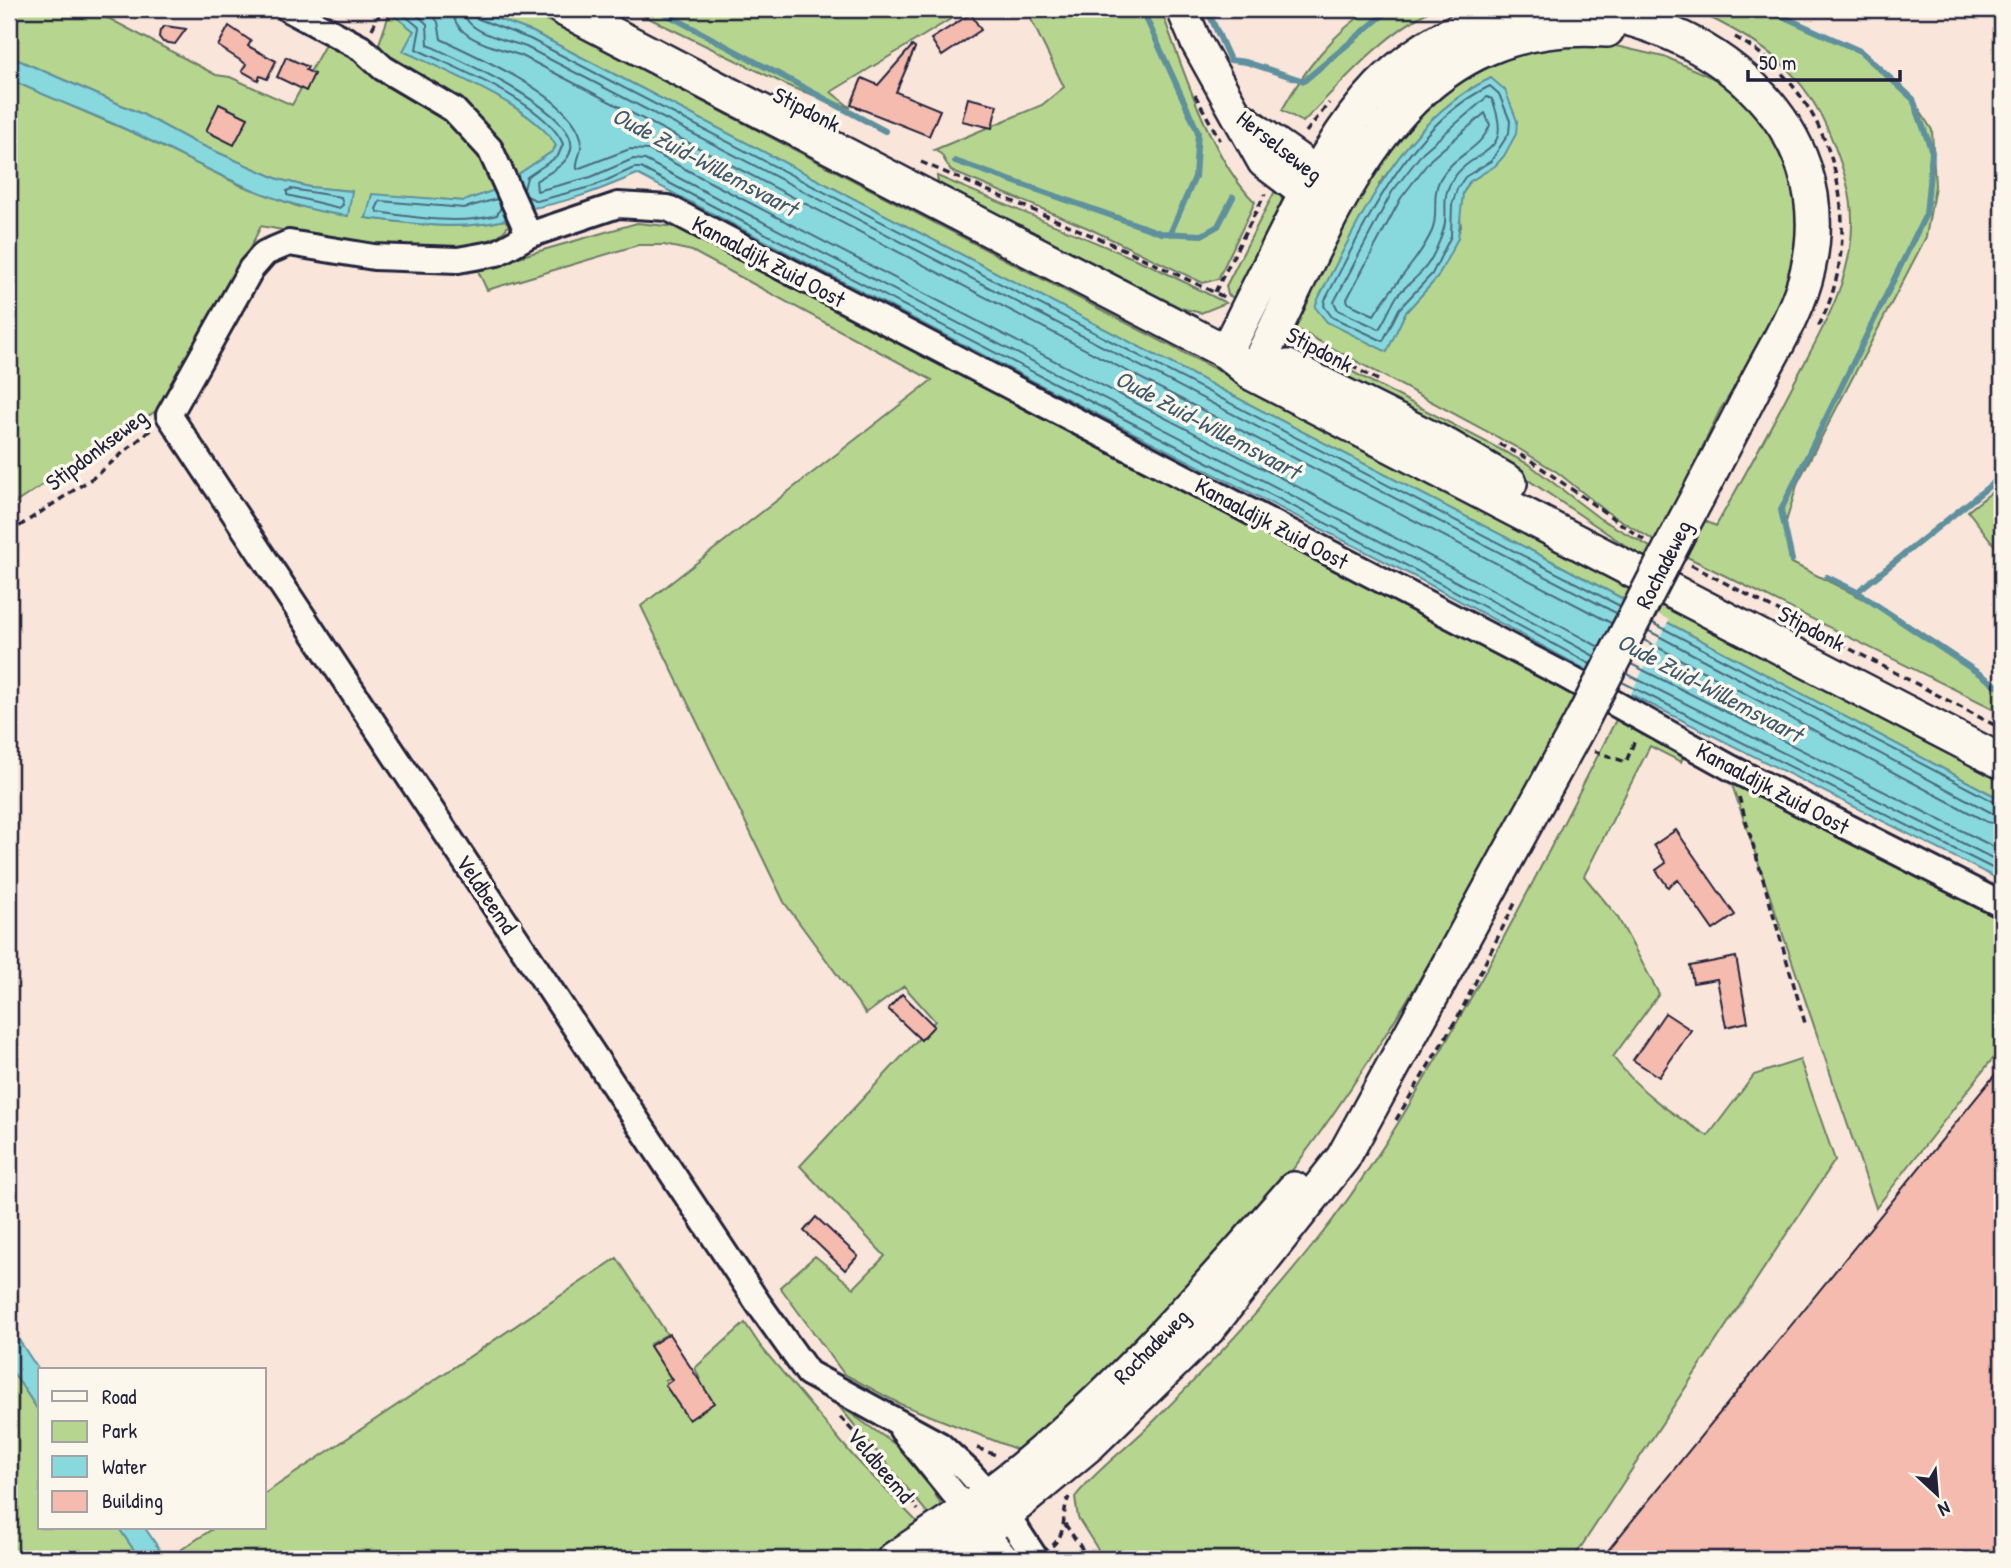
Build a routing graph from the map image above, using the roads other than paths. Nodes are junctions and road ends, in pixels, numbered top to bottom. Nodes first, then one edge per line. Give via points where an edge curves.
1 (288, 9) edge
2 (564, 9) edge
3 (1182, 9) edge
4 (1532, 9) edge
5 (1573, 9) edge
6 (1689, 43) junction
7 (1311, 183) junction
8 (1340, 198) junction
9 (529, 235) junction
10 (1226, 352) junction
11 (1264, 352) junction
12 (169, 415) joint
13 (2002, 762) edge
14 (2002, 905) edge
15 (988, 1512) junction
16 (943, 1546) edge
17 (894, 1559) edge
18 (1007, 1559) edge
19 (1036, 1559) edge

1 - 9 street via 361,48 383,68 454,110 490,149
2 - 10 main road, Stipdonk
3 - 7 street, Herselseweg via 1231,107 1274,143
4 - 7 main road via 1471,24 1412,55 1356,110
5 - 6 main road, Rochadeweg via 1644,22
6 - 8 main road, Rochadeweg via 1570,29 1482,50 1437,77 1398,111
6 - 15 main road, Rochadeweg, bridge via 1750,82 1796,146 1813,222 1808,269 1793,315 1682,526 1587,736 1374,1097 1343,1158 1208,1329 1091,1443
7 - 8 street, Herselseweg
7 - 10 main road
8 - 11 main road, Rochadeweg
9 - 12 street, Kanaaldijk Zuid Oost via 497,253 458,260 374,257 289,243 265,253 251,268
9 - 14 street, Kanaaldijk Zuid Oost via 618,205 668,208 1550,668 1731,768
10 - 11 main road, Stipdonk
11 - 13 main road, Stipdonk via 1585,545
12 - 15 street, Veldbeemd via 808,1373 940,1445
15 - 16 main road, Rochadeweg
15 - 18 street, Veldbeemd
15 - 19 street, Veldbeemd
16 - 17 main road, Rochadeweg

